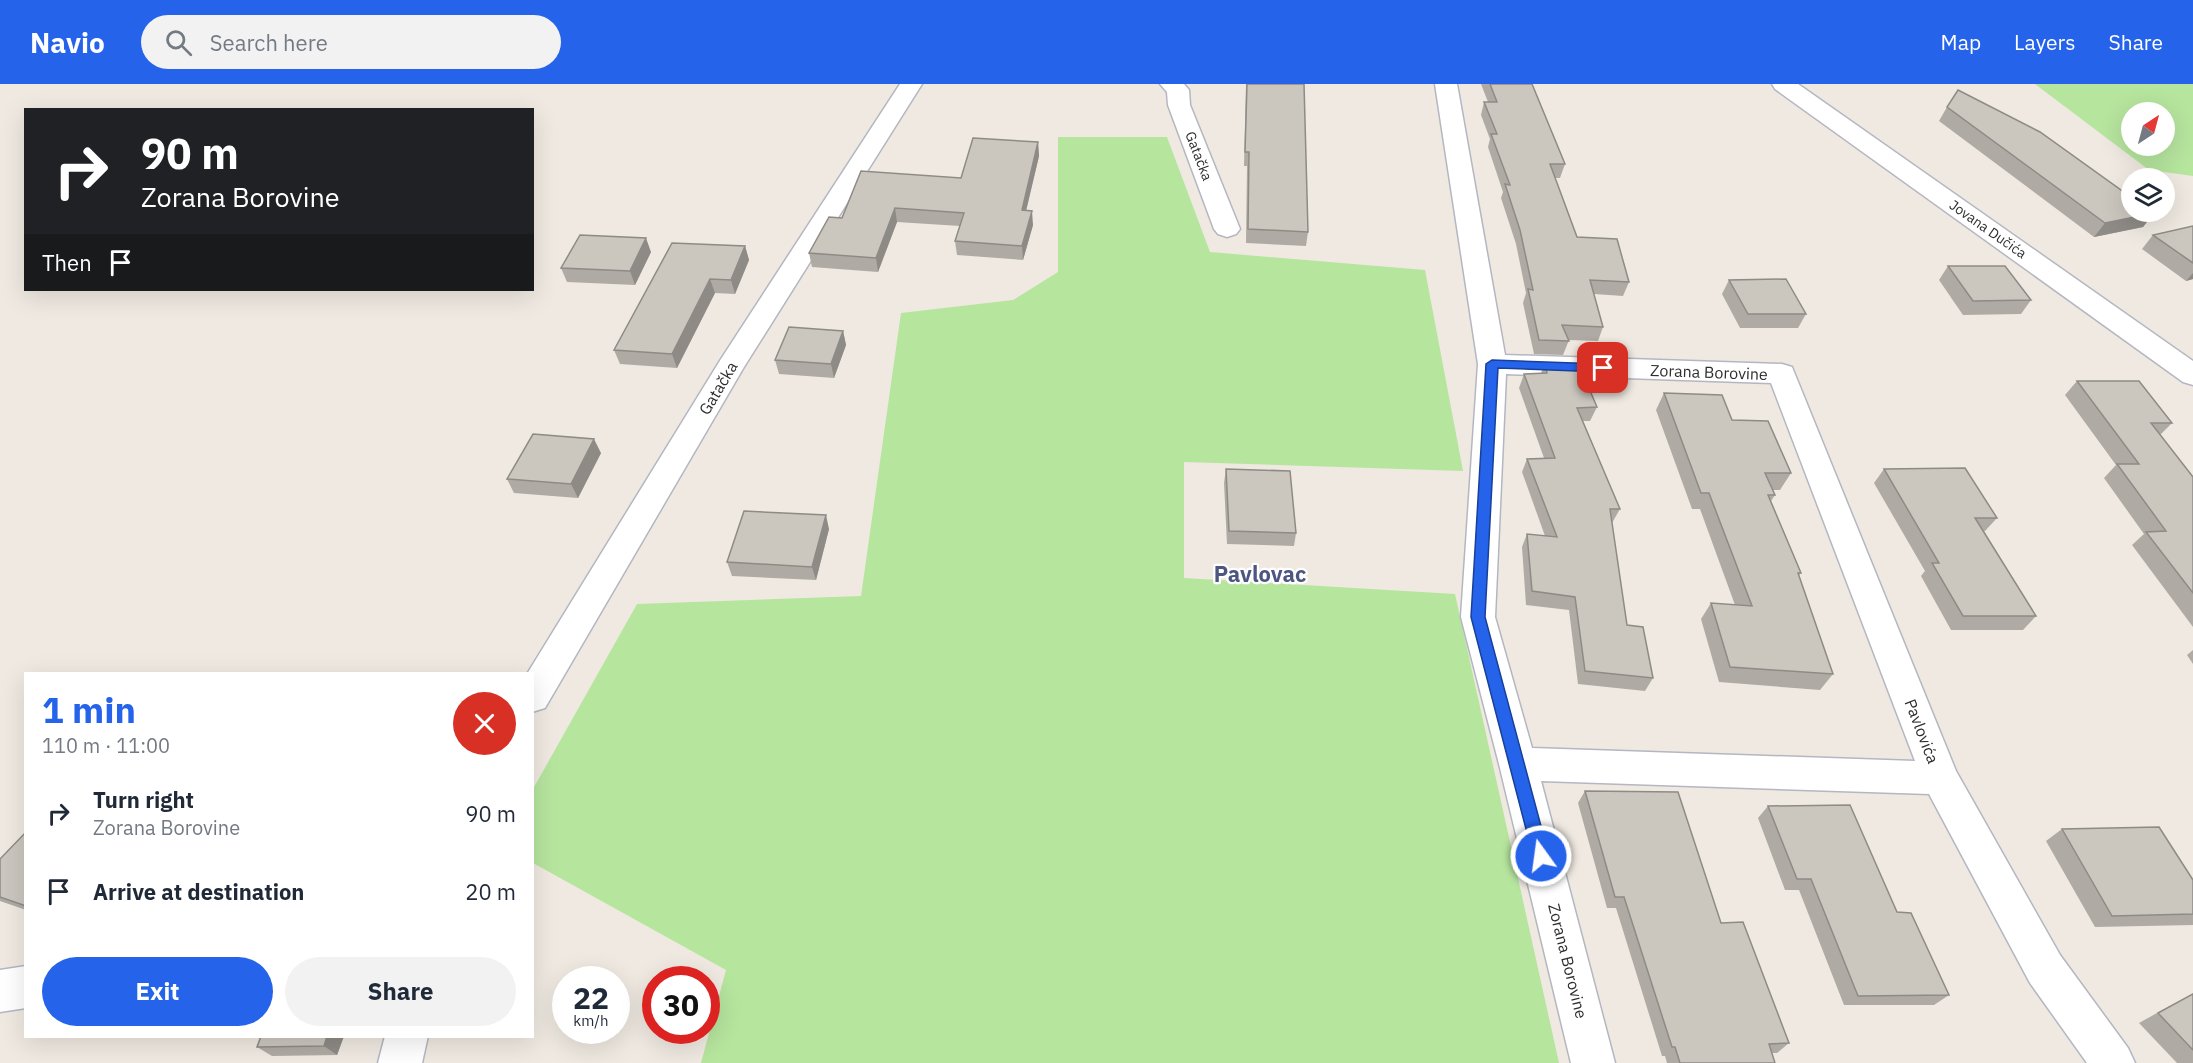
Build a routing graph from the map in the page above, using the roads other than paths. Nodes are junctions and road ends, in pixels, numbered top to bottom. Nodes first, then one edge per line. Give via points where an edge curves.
1 (911, 84) edge
2 (1171, 84) edge
3 (1446, 84) edge
4 (1783, 84) edge
5 (1227, 229) dead end
6 (1492, 364) junction
7 (1782, 374) joint
8 (2193, 375) edge
9 (534, 694) edge
10 (1518, 764) junction
11 (1940, 778) junction
12 (24, 987) edge
13 (0, 991) edge
14 (406, 1038) edge
15 (400, 1063) edge
16 (1593, 1063) edge
17 (2113, 1063) edge

1 - 9 street, Gatačka via 731,366
2 - 5 street, Gatačka via 1178,90 1179,105
3 - 6 street, Zorana Borovine
4 - 8 street, Jovana Dučića
6 - 7 street, Zorana Borovine
6 - 10 street, Zorana Borovine via 1478,617
7 - 11 street, Pavlovića
10 - 11 street
10 - 16 street, Zorana Borovine
11 - 17 street, Pavlovića via 2045,969
12 - 13 street
14 - 15 street

